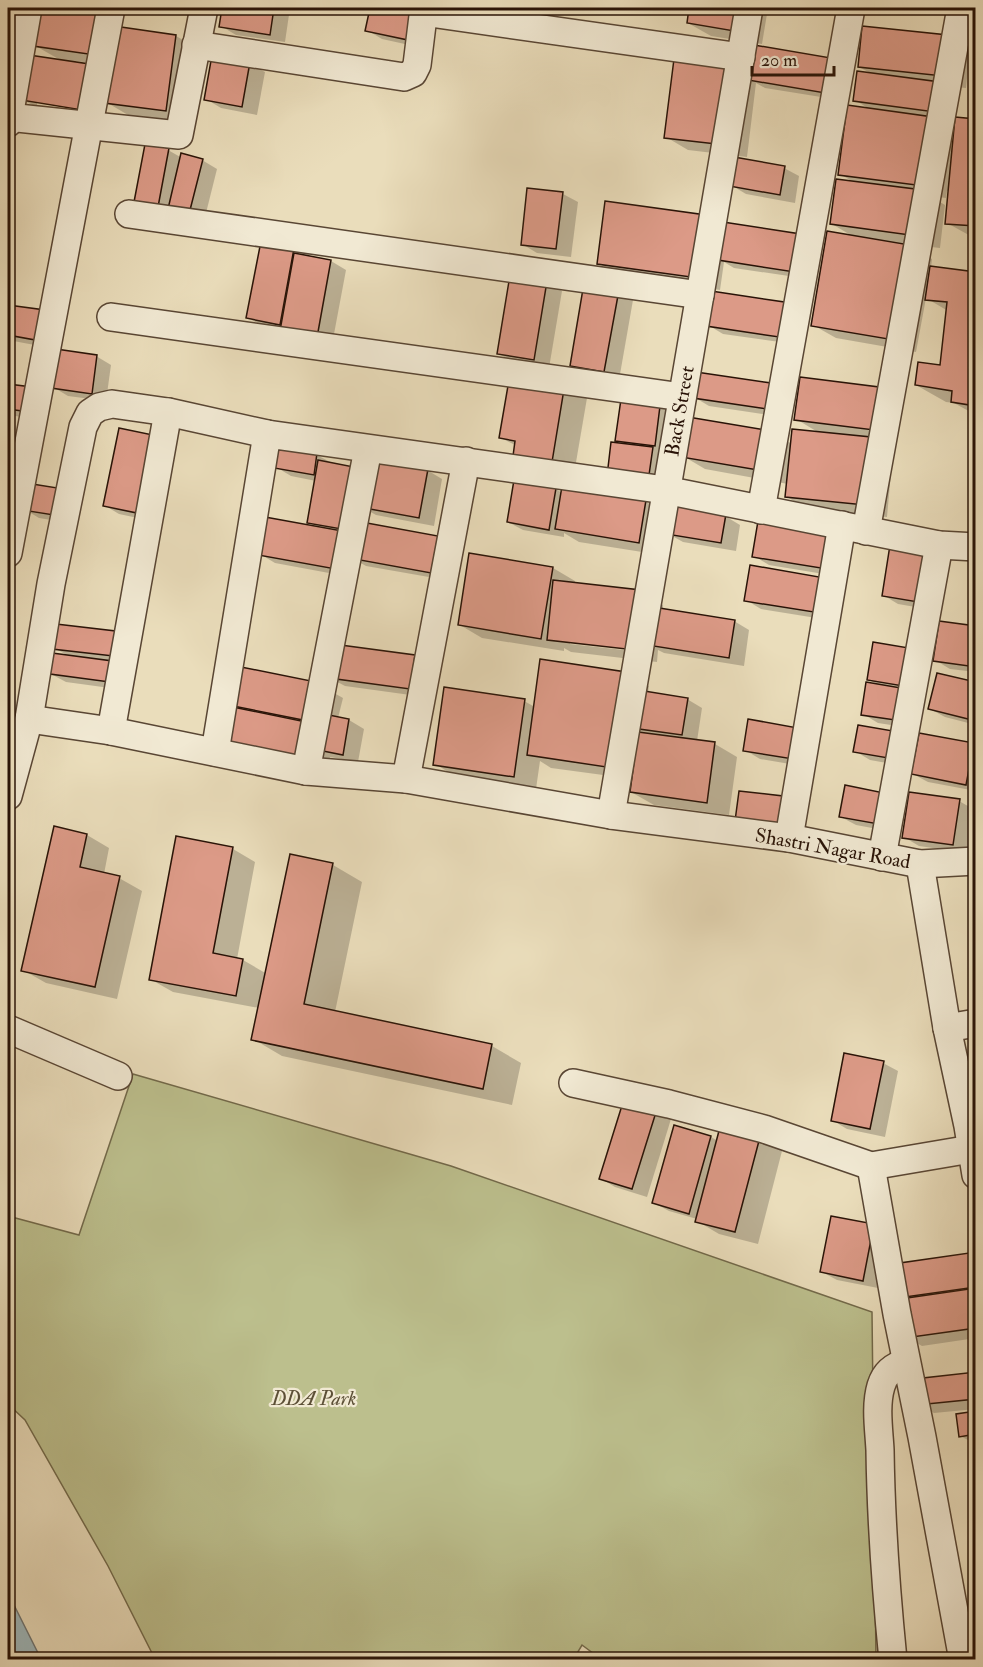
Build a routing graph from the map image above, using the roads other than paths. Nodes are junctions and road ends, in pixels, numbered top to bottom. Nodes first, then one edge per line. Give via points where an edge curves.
1 (28, 8) edge
2 (111, 8) edge
3 (204, 8) edge
4 (749, 8) edge
5 (851, 8) edge
6 (962, 8) edge
7 (424, 10) edge
8 (196, 45) junction
9 (741, 57) junction
10 (8, 119) edge
11 (89, 125) junction
12 (129, 214) dead end
13 (699, 294) junction
14 (111, 317) dead end
15 (682, 397) junction
16 (168, 412) junction
17 (267, 434) junction
18 (368, 449) junction
19 (466, 461) junction
20 (665, 490) junction
21 (761, 510) junction
22 (854, 528) junction
23 (939, 545) junction
24 (975, 547) edge
25 (8, 552) edge
26 (28, 719) junction
27 (111, 731) junction
28 (215, 752) junction
29 (306, 771) junction
30 (406, 780) junction
31 (8, 796) edge
32 (611, 815) junction
33 (789, 838) junction
34 (882, 857) junction
35 (975, 861) edge
36 (920, 864) junction
37 (975, 1023) edge
38 (947, 1028) junction
39 (8, 1029) edge
40 (118, 1076) dead end
41 (573, 1083) dead end
42 (972, 1144) edge
43 (872, 1166) junction
44 (906, 1363) junction
45 (893, 1659) edge
46 (963, 1659) edge

1 - 10 street
2 - 11 street
3 - 8 street
4 - 9 street, Back Street
5 - 21 street
6 - 22 street
7 - 8 street via 417,65 404,77
7 - 9 street
8 - 11 street via 179,135
9 - 13 street, Back Street
10 - 11 street
11 - 25 street
12 - 13 street
13 - 15 street, Back Street
14 - 15 street
15 - 20 street, Back Street
16 - 17 street
16 - 26 street via 112,404 90,412 83,428 51,584
16 - 27 street
17 - 18 street
17 - 28 street
18 - 19 street
18 - 29 street
19 - 20 street
19 - 30 street
20 - 21 street
20 - 32 street, Back Street
21 - 22 street
22 - 23 street
22 - 33 street
23 - 24 street
23 - 34 street
26 - 27 street, Shastri Nagar Road
26 - 31 street
27 - 28 street, Shastri Nagar Road
28 - 29 street, Shastri Nagar Road
29 - 30 street, Shastri Nagar Road
30 - 32 street, Shastri Nagar Road
32 - 33 street, Shastri Nagar Road
33 - 34 street, Shastri Nagar Road
34 - 36 street, Shastri Nagar Road
35 - 36 street
36 - 38 street, Shastri Nagar Road
37 - 38 street
38 - 42 street, Shastri Nagar Road
39 - 40 street
41 - 43 street via 764,1129
42 - 43 street
43 - 44 street
44 - 45 street via 890,1370 884,1378 879,1402 880,1485
44 - 46 street

